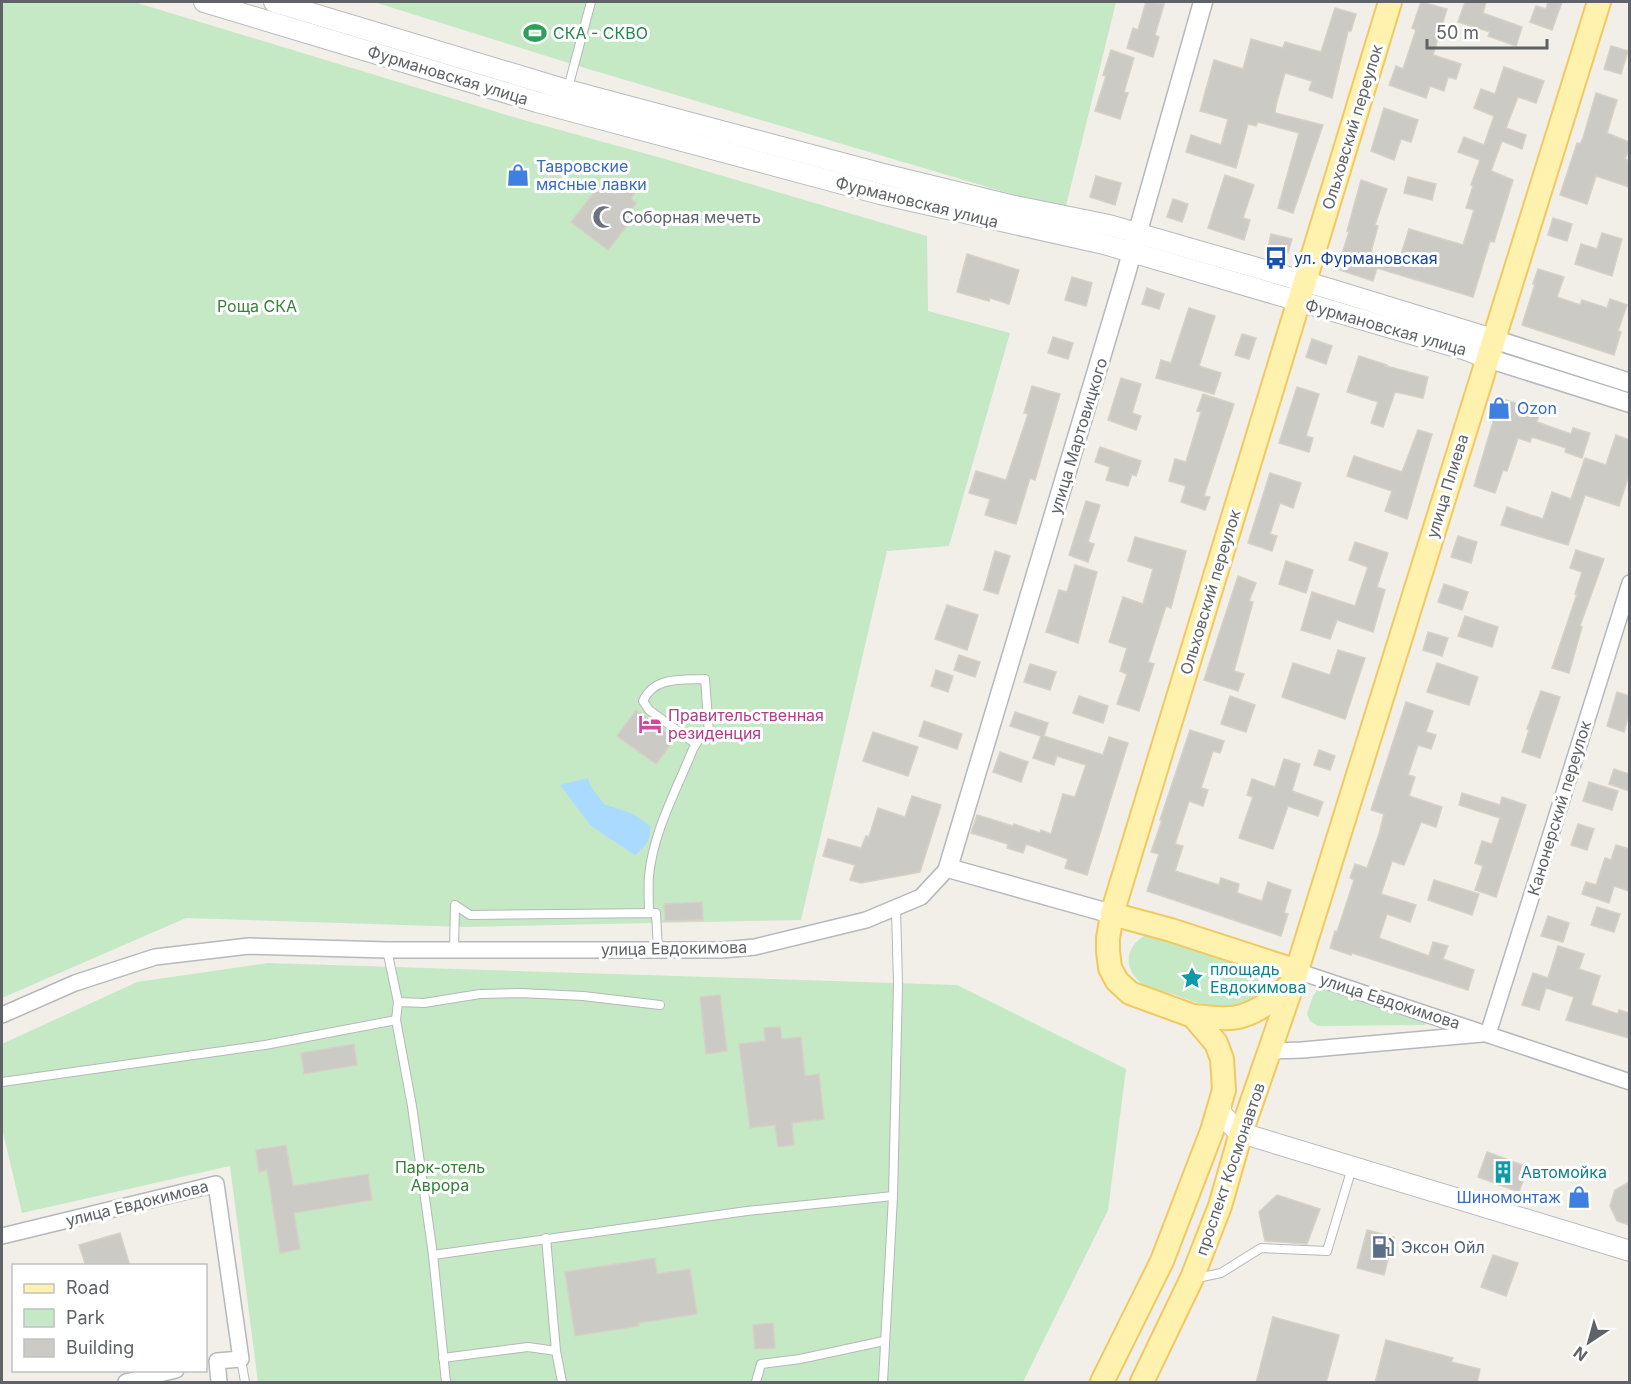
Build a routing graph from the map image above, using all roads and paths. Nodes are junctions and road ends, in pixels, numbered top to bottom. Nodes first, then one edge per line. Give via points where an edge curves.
1 (204, 2) edge
2 (274, 2) edge
3 (591, 2) edge
4 (1203, 2) edge
5 (1390, 2) edge
6 (1599, 2) edge
7 (567, 90) junction
8 (1135, 244) junction
9 (1301, 291) junction
10 (1490, 349) junction
11 (1629, 383) edge
12 (1629, 403) edge
13 (1629, 583) edge
14 (696, 744) junction
15 (948, 868) junction
16 (896, 909) junction
17 (649, 913) junction
18 (1112, 914) junction
19 (387, 950) junction
20 (454, 950) junction
21 (658, 950) junction
22 (1295, 977) junction
23 (398, 1002) junction
24 (660, 1005) dead end
25 (2, 1015) edge
26 (1193, 1016) junction
27 (396, 1020) junction
28 (1488, 1034) junction
29 (1270, 1051) junction
30 (2, 1082) edge
31 (1629, 1082) edge
32 (1221, 1106) junction
33 (1212, 1131) joint
34 (1241, 1133) junction
35 (1352, 1167) junction
36 (892, 1196) junction
37 (2, 1236) edge
38 (546, 1238) junction
39 (1629, 1251) edge
40 (433, 1255) junction
41 (1192, 1278) junction
42 (884, 1341) junction
43 (556, 1351) junction
44 (443, 1358) junction
45 (241, 1359) junction
46 (211, 1362) edge
47 (172, 1372) edge
48 (126, 1383) edge
49 (219, 1383) edge
50 (245, 1383) edge
51 (446, 1383) edge
52 (562, 1383) edge
53 (756, 1383) edge
54 (883, 1383) edge
55 (1102, 1383) edge
56 (1142, 1383) edge

1 - 8 main road, Фурмановская улица via 558,107 880,194 1104,244
2 - 7 main road, Фурмановская улица
3 - 7 lane
4 - 8 street, улица Мартовицкого
5 - 9 main road, Ольховский переулок
6 - 10 main road, улица Плиева
7 - 8 main road, Фурмановская улица via 883,174 1109,225
8 - 9 main road, Фурмановская улица
8 - 15 street, улица Мартовицкого
9 - 10 main road, Фурмановская улица
9 - 18 main road, Ольховский переулок
10 - 11 street, Фурмановская улица
10 - 12 street, Фурмановская улица
10 - 22 main road, улица Плиева
13 - 28 street, Канонерский переулок
14 - 14 lane via 709,733 705,679 667,680 654,686 644,701 649,710
14 - 17 lane via 652,857
15 - 16 street, улица Евдокимова via 921,897
15 - 18 street, улица Евдокимова
16 - 21 street, улица Евдокимова via 755,947
16 - 36 lane via 898,984
17 - 20 lane via 470,915 456,905
17 - 21 lane via 656,913
18 - 22 main road, улица Евдокимова via 1171,930
18 - 26 main road, Ольховский переулок via 1108,951 1117,981 1131,993
19 - 20 street, улица Евдокимова
19 - 23 lane
19 - 25 street, улица Евдокимова via 249,946 155,957 75,983
20 - 21 street, улица Евдокимова
22 - 26 main road via 1270,1001 1245,1016
22 - 28 street, улица Евдокимова
22 - 29 main road, проспект Космонавтов
23 - 24 lane via 521,993
23 - 27 lane
26 - 32 main road, Ольховский переулок via 1216,1043 1222,1059
27 - 30 lane via 264,1045
27 - 40 lane
28 - 29 street
28 - 31 street, улица Евдокимова
29 - 34 main road, проспект Космонавтов
32 - 33 main road, Ольховский переулок
32 - 34 main road via 1228,1124
33 - 55 main road, проспект Космонавтов via 1162,1261
34 - 35 main road
34 - 41 main road, проспект Космонавтов via 1226,1189
35 - 39 main road
35 - 41 lane via 1327,1251 1261,1248 1221,1273
36 - 38 lane
36 - 42 lane
37 - 45 street, улица Евдокимова via 216,1184
38 - 40 lane
38 - 43 lane
40 - 44 lane
41 - 56 main road, проспект Космонавтов
42 - 53 lane via 761,1364
42 - 54 lane
43 - 44 lane via 528,1347
43 - 52 lane
44 - 51 lane
45 - 46 street
45 - 50 lane
46 - 49 street
47 - 48 street

